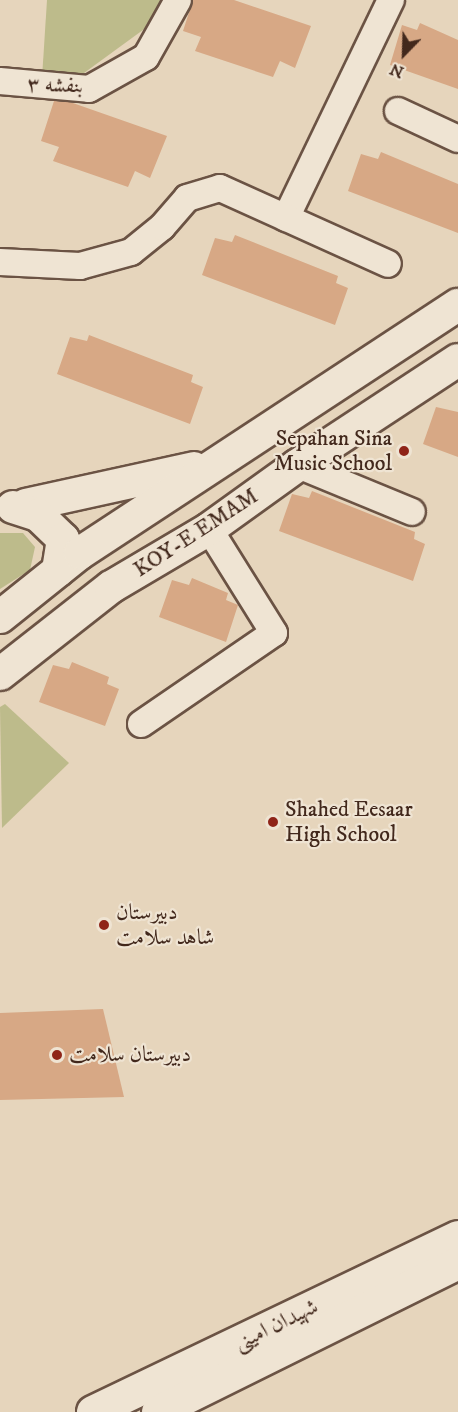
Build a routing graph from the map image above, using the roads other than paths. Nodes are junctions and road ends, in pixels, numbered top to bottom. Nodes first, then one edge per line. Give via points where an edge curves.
1 (178, 0) edge
2 (391, 0) edge
3 (0, 81) edge
4 (398, 111) dead end
5 (458, 139) edge
6 (286, 218) junction
7 (0, 262) edge
8 (388, 264) dead end
9 (458, 305) edge
10 (458, 360) edge
11 (209, 465) junction
12 (298, 465) junction
13 (163, 497) junction
14 (13, 507) edge
15 (412, 512) dead end
16 (201, 534) junction
17 (58, 571) junction
18 (0, 617) edge
19 (0, 674) edge
20 (141, 723) dead end
21 (458, 1237) edge
22 (458, 1263) edge
23 (93, 1412) edge
24 (158, 1412) edge

1 - 3 street, بنفشه ۳ via 146,57 89,89
2 - 6 street
4 - 5 street
6 - 7 street via 220,188 187,198 162,227 131,252 80,266
6 - 8 street
9 - 11 street
10 - 12 street, KOY-E EMAM
11 - 13 street
11 - 14 street
12 - 15 street
12 - 16 street, KOY-E EMAM
13 - 16 street
13 - 17 street
14 - 17 street via 38,515 63,539
16 - 19 street, KOY-E EMAM via 111,587
16 - 20 street via 274,633
17 - 18 street
21 - 23 street, شهیدان امینی
22 - 24 street, شهیدان امینی

